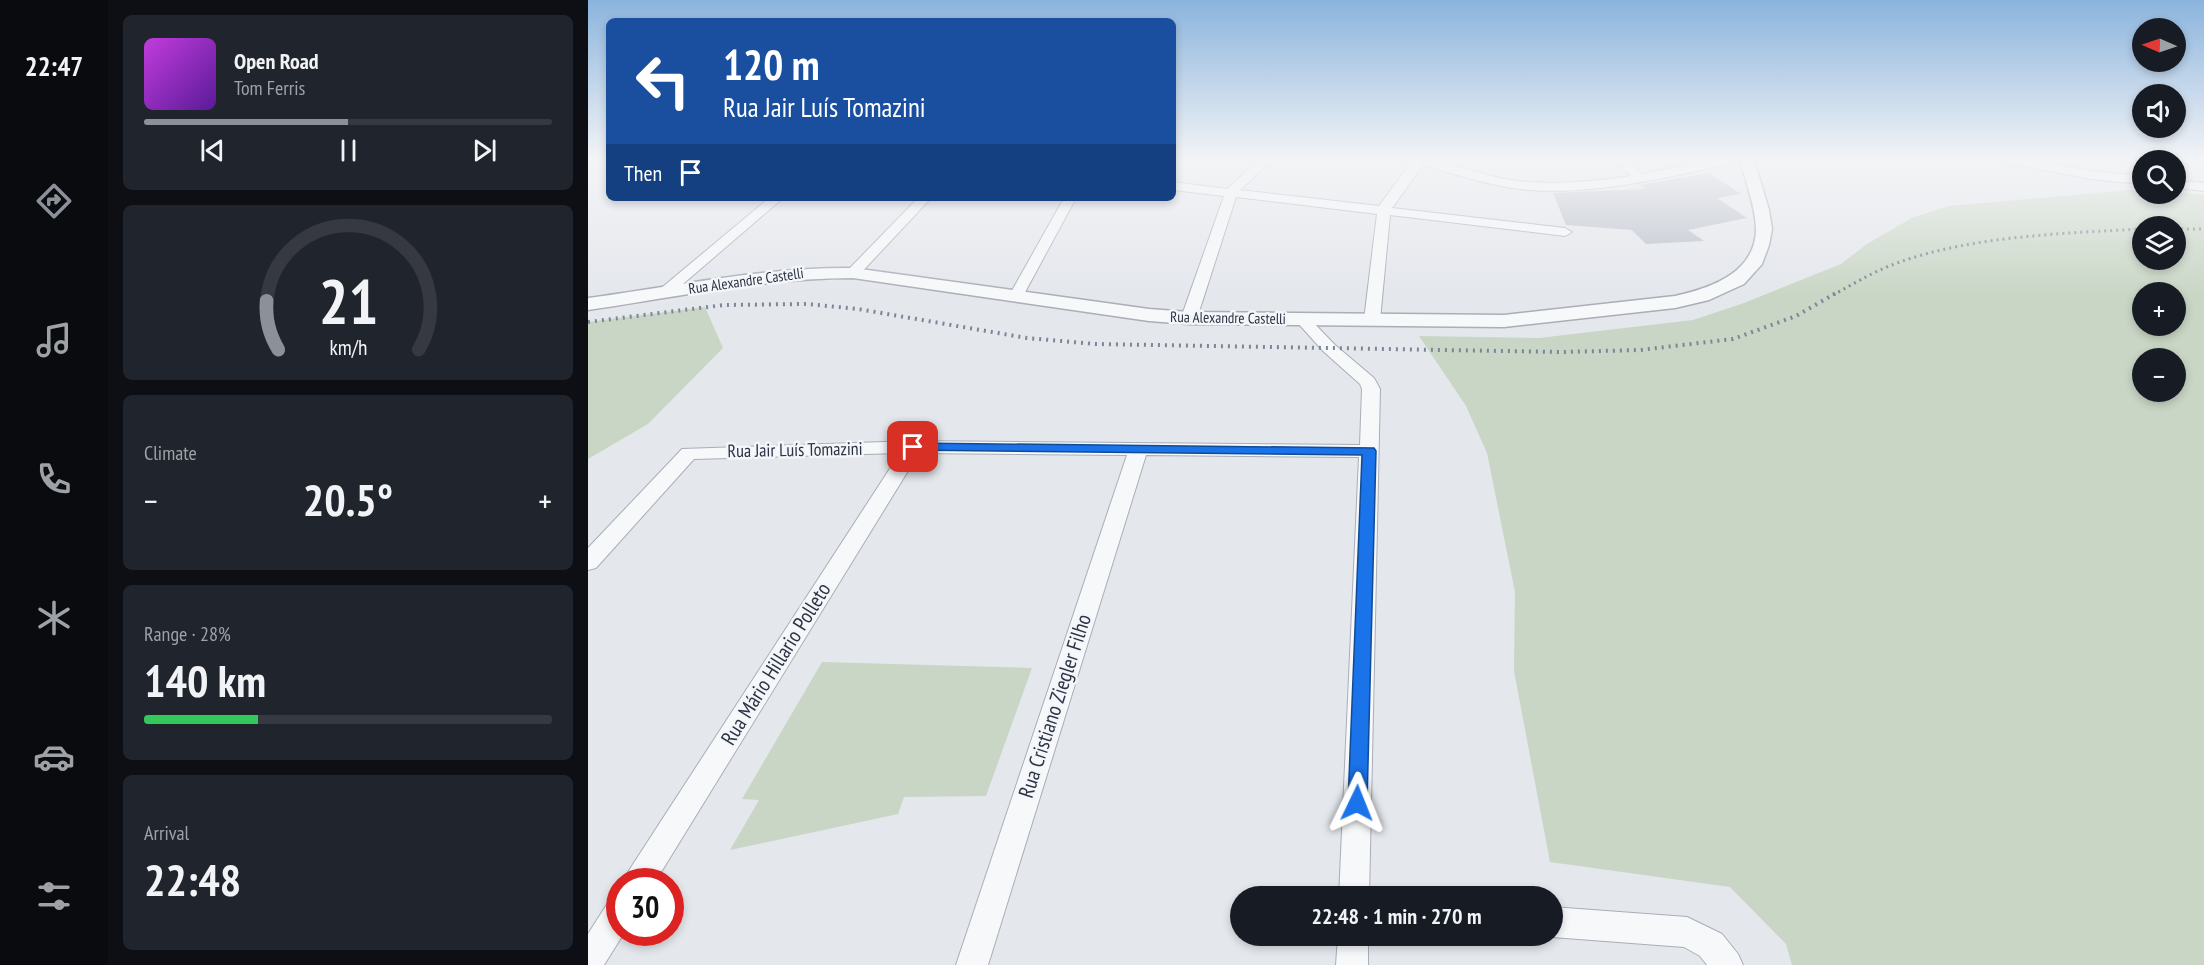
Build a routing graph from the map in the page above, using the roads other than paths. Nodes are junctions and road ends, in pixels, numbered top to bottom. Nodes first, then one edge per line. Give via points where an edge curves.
1 (769, 205) edge
2 (918, 205) edge
3 (1066, 205) edge
4 (1227, 205) edge
5 (1336, 205) edge
6 (1386, 205) edge
7 (1760, 205) edge
8 (1384, 211) junction
9 (1565, 232) dead end
10 (852, 273) junction
11 (663, 293) junction
12 (1016, 296) junction
13 (588, 304) edge
14 (1189, 318) junction
15 (1302, 319) junction
16 (1372, 320) junction
17 (913, 447) junction
18 (1138, 448) junction
19 (1369, 451) junction
20 (588, 562) edge
21 (647, 868) edge
22 (1354, 886) edge
23 (1563, 923) edge
24 (606, 934) edge
25 (1353, 946) edge
26 (588, 962) edge
27 (972, 965) edge
28 (1352, 965) edge
29 (1727, 965) edge

1 - 11 street
2 - 10 street
3 - 12 street
4 - 14 street
5 - 8 street
6 - 8 street
7 - 16 street, Rua Alexandre Castelli via 1764,229 1753,264 1723,289 1675,302 1530,319
8 - 9 street
8 - 16 street
10 - 11 street, Rua Alexandre Castelli via 765,275
10 - 12 street, Rua Alexandre Castelli
11 - 13 street, Rua Alexandre Castelli
12 - 14 street, Rua Alexandre Castelli
14 - 15 street, Rua Alexandre Castelli
15 - 16 street, Rua Alexandre Castelli
15 - 19 street via 1368,382
17 - 18 street, Rua Jair Luís Tomazini
17 - 20 street, Rua Jair Luís Tomazini via 689,453
17 - 21 street, Rua Mário Hillario Polleto
18 - 19 street, Rua Jair Luís Tomazini
18 - 27 street, Rua Cristiano Ziegler Filho
19 - 22 street
23 - 29 street via 1687,932 1711,945
24 - 26 street
25 - 28 street

